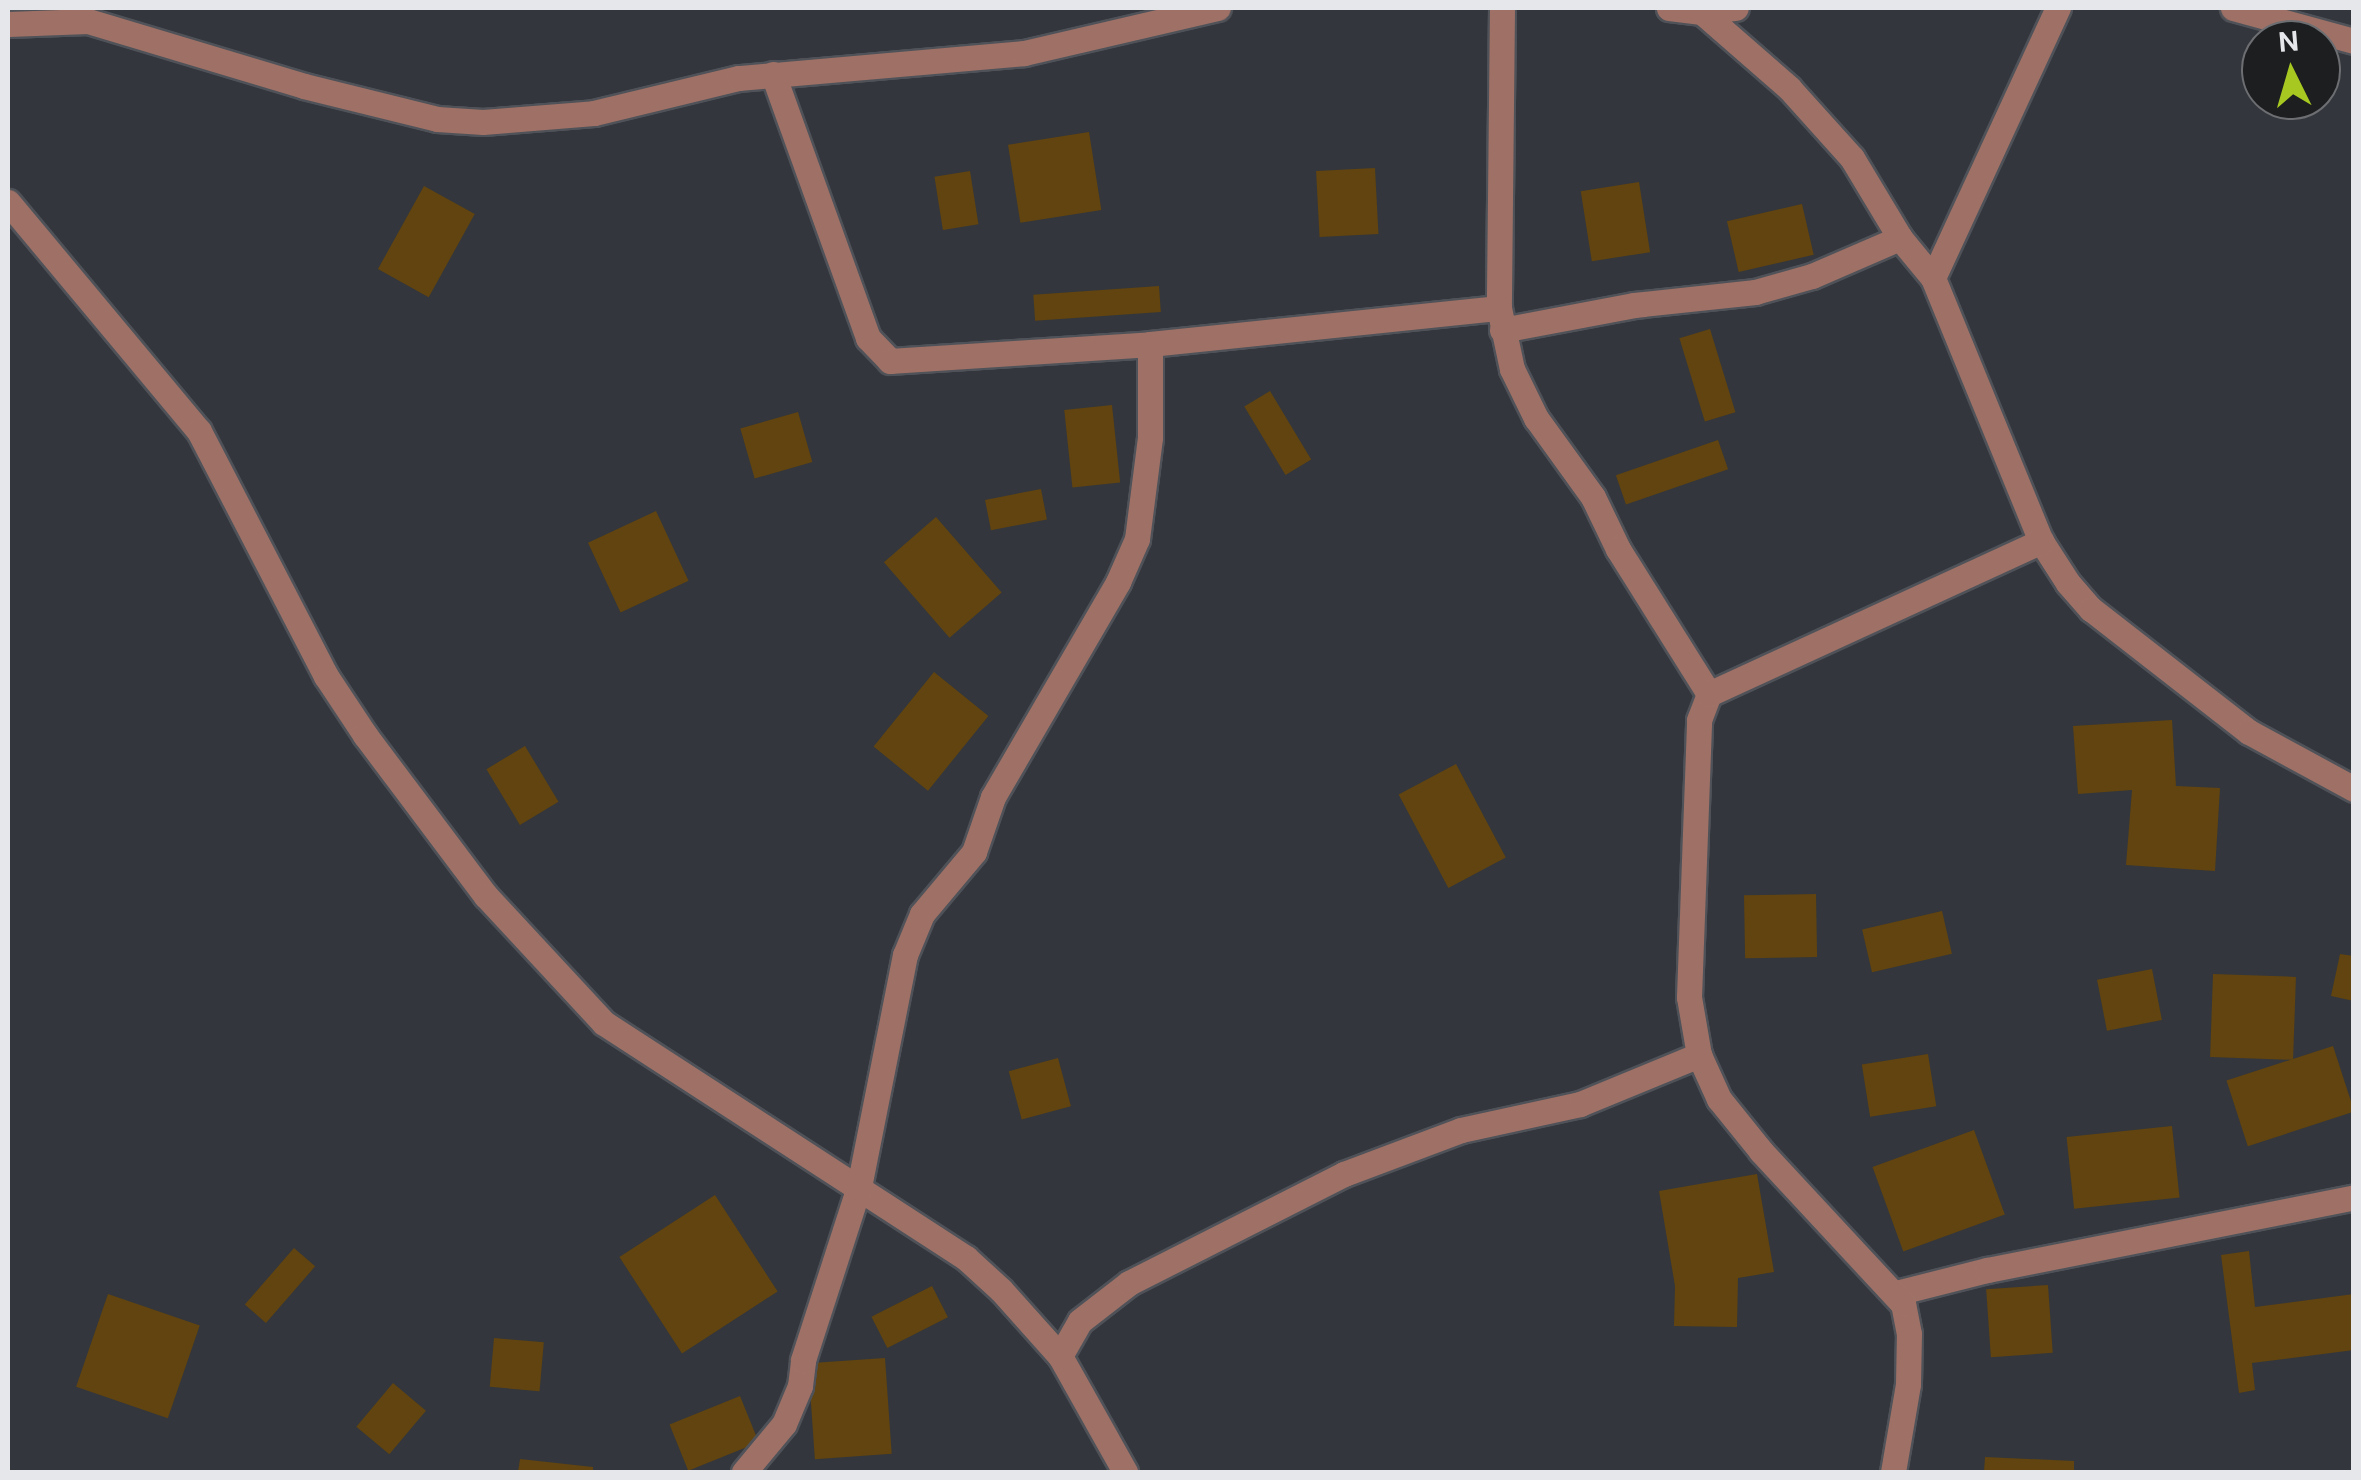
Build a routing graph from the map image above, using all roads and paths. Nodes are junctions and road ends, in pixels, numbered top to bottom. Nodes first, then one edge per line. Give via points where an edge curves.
1 (1218, 8) edge
2 (1502, 8) edge
3 (1669, 8) edge
4 (1736, 8) edge
5 (2058, 8) edge
6 (2233, 8) edge
7 (1702, 12) junction
8 (88, 14) edge
9 (8, 24) edge
10 (2354, 42) edge
11 (774, 74) junction
12 (8, 202) edge
13 (1900, 238) junction
14 (1933, 278) junction
15 (1500, 319) junction
16 (1150, 344) junction
17 (2041, 540) junction
18 (1709, 694) junction
19 (2354, 788) edge
20 (1699, 1055) junction
21 (859, 1186) junction
22 (2354, 1197) edge
23 (1896, 1293) junction
24 (1060, 1356) junction
25 (744, 1472) edge
26 (1125, 1472) edge
27 (1893, 1472) edge

1 - 11 street via 1024,53
2 - 15 street
3 - 7 street
4 - 7 street
5 - 14 street
6 - 10 street
7 - 13 street via 1789,88 1852,158
8 - 9 street
8 - 11 street via 304,86 452,120 594,112
11 - 16 street via 880,356 899,362
12 - 21 street via 199,431 326,676 486,896 604,1023
13 - 14 street
13 - 15 street via 1755,292
14 - 17 street
15 - 16 street
15 - 18 street via 1512,369 1536,418 1593,497
16 - 21 street via 1150,438 1137,538 993,797 974,852 922,914 905,955
17 - 18 street
17 - 19 street via 2090,609 2249,732
18 - 20 street via 1699,720 1690,944 1689,997
20 - 23 street via 1719,1099 1760,1151
20 - 24 street via 1580,1104 1461,1130 1344,1174 1128,1283 1080,1321
21 - 24 street via 966,1258
21 - 25 street via 793,1408
22 - 23 street
23 - 27 street via 1908,1318 1908,1384
24 - 26 street

